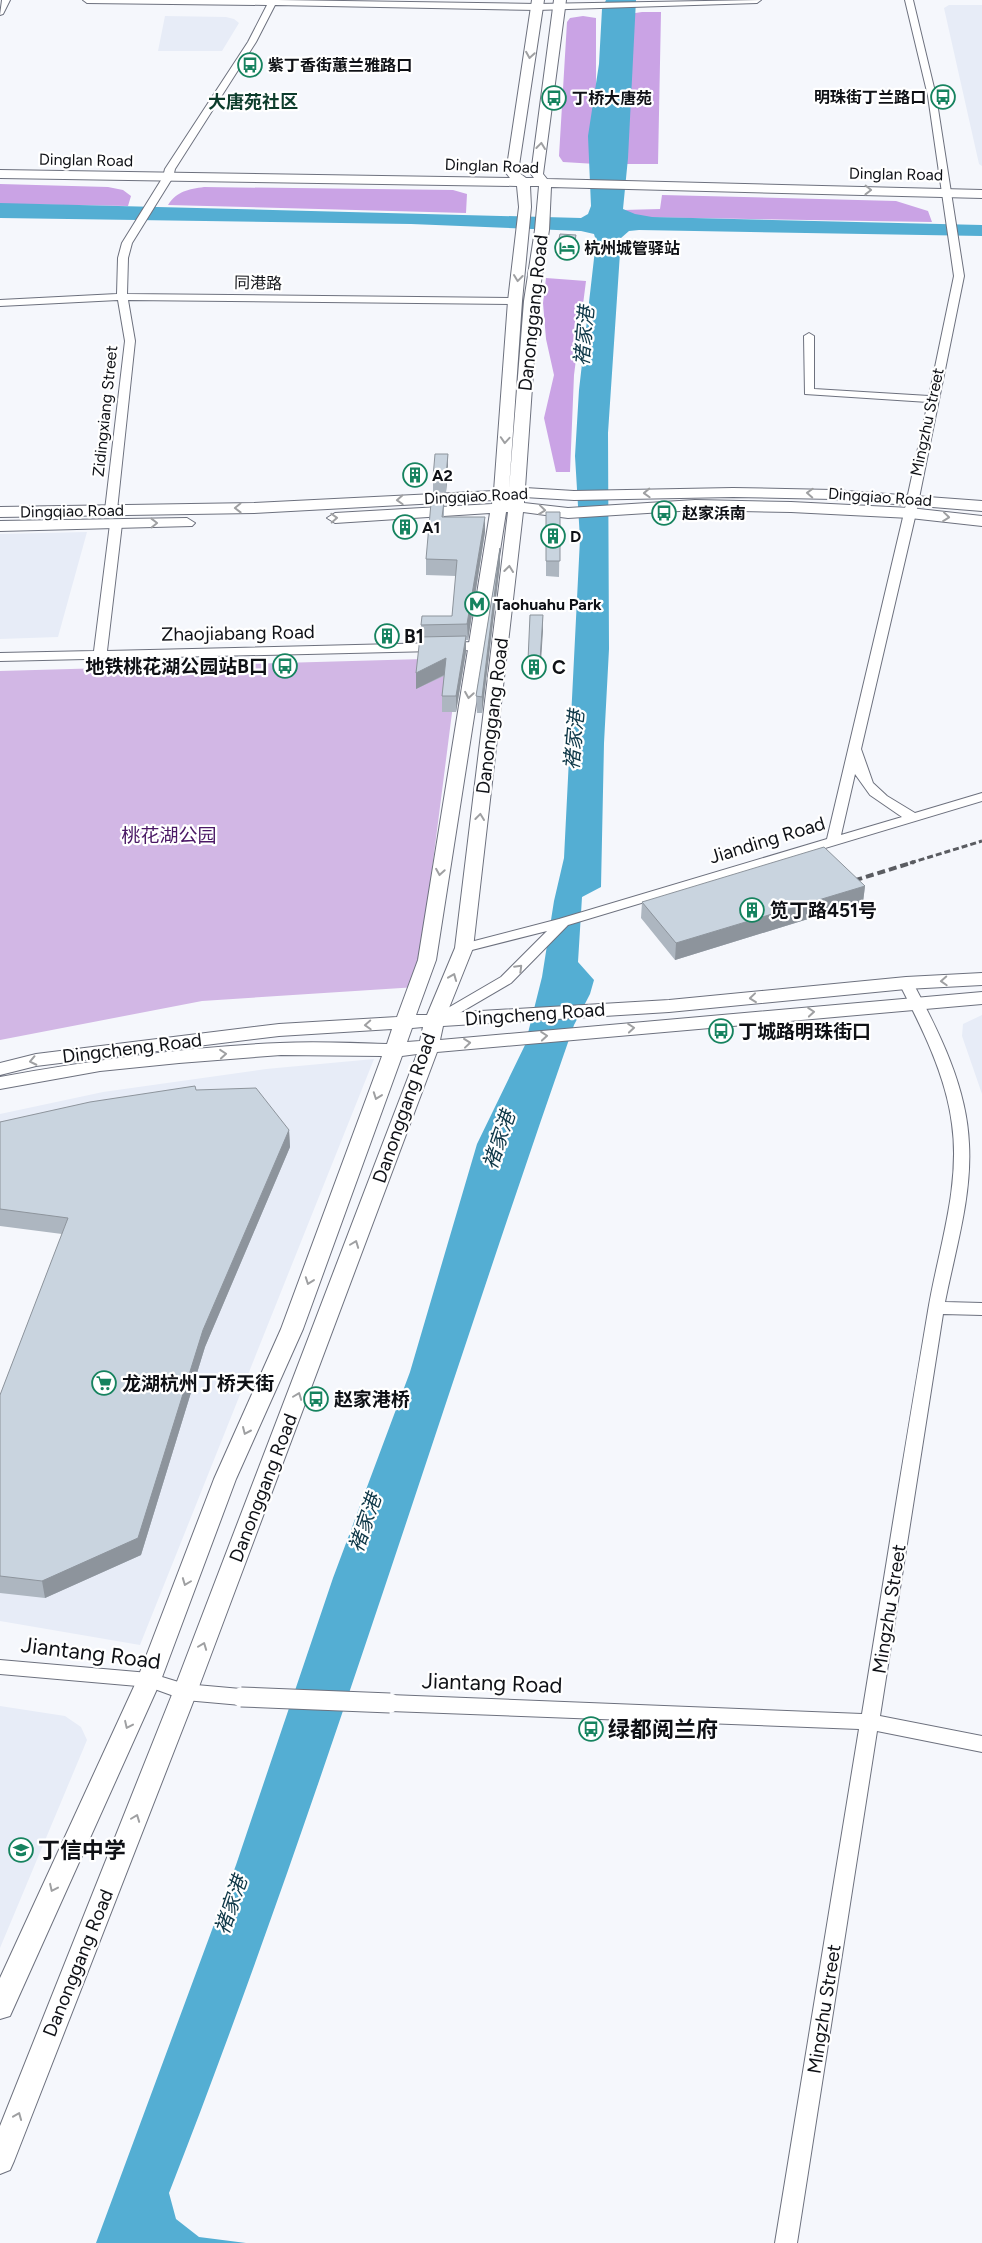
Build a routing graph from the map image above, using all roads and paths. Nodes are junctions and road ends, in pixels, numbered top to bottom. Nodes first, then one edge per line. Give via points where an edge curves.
1 (6, 0) edge
2 (87, 0) edge
3 (757, 0) edge
4 (909, 0) edge
5 (274, 2) edge
6 (559, 3) edge
7 (538, 4) edge
8 (0, 12) edge
9 (0, 166) edge
10 (169, 173) junction
11 (512, 173) junction
12 (0, 174) edge
13 (537, 174) junction
14 (584, 179) junction
15 (523, 182) junction
16 (545, 184) junction
17 (982, 184) edge
18 (944, 186) junction
19 (982, 194) edge
20 (122, 297) junction
21 (515, 301) junction
22 (0, 303) edge
23 (809, 336) dead end
24 (932, 399) junction
25 (517, 499) junction
26 (500, 502) junction
27 (625, 502) junction
28 (910, 505) junction
29 (982, 506) edge
30 (0, 512) edge
31 (113, 517) junction
32 (982, 521) edge
33 (0, 526) edge
34 (477, 646) junction
35 (100, 654) junction
36 (0, 657) edge
37 (855, 743) junction
38 (982, 798) edge
39 (913, 817) junction
40 (833, 841) junction
41 (564, 922) junction
42 (464, 948) junction
43 (982, 979) edge
44 (906, 983) junction
45 (982, 998) edge
46 (916, 1002) junction
47 (434, 1022) junction
48 (404, 1023) junction
49 (429, 1047) junction
50 (393, 1050) junction
51 (0, 1069) edge
52 (0, 1083) edge
53 (936, 1308) junction
54 (982, 1309) edge
55 (0, 1667) edge
56 (148, 1680) junction
57 (185, 1692) junction
58 (871, 1722) junction
59 (982, 1744) edge
60 (0, 2007) edge
61 (0, 2161) edge
62 (786, 2243) edge

1 - 8 street
2 - 5 street
3 - 6 street via 593,5
4 - 18 street, Mingzhu Street via 932,96
5 - 7 street
5 - 10 street, Zidingxiang Street
6 - 7 street
13 -> 6 main road
7 -> 11 main road
9 - 10 main road, Dinglan Road
10 - 11 main road, Dinglan Road
10 - 12 main road, Dinglan Road
10 - 15 main road, Dinglan Road
10 - 20 street, Zidingxiang Street via 127,243 123,258
11 - 13 main road, Dinglan Road
11 - 15 main road
13 - 14 main road, Dinglan Road
13 - 16 main road
14 - 16 main road, Dinglan Road
14 -> 18 main road, Dinglan Road via 645,185
14 - 18 main road, Dinglan Road via 632,175
15 - 16 main road, Dinglan Road
15 -> 21 main road, Danonggang Road via 525,207
16 - 25 main road, Danonggang Road via 531,301
17 - 18 main road, Dinglan Road
18 - 19 main road, Dinglan Road
18 - 24 street, Mingzhu Street via 959,276
20 - 21 street, 同港路
20 - 22 street, 同港路
20 - 31 street, Zidingxiang Street via 130,341
21 -> 26 main road, Danonggang Road
23 - 24 street via 809,392
24 - 28 street, Mingzhu Street
25 - 26 main road, Dingqiao Road
25 - 27 main road, Dingqiao Road via 561,497
25 -> 27 main road, Dingqiao Road via 568,513
42 -> 25 main road, Danonggang Road
26 - 31 main road, Dingqiao Road via 265,521
26 - 34 main road, Danonggang Road
27 - 28 main road, Dingqiao Road via 791,507
28 - 29 main road, Dingqiao Road
28 -> 32 main road, Dingqiao Road
28 - 37 street, Mingzhu Street
30 - 31 main road, Dingqiao Road
31 - 33 main road, Dingqiao Road
31 - 35 street, Zidingxiang Street
34 - 35 street, Zhaojiabang Road
34 -> 48 main road, Danonggang Road via 427,960
35 - 36 street, Zhaojiabang Road
37 - 39 street via 858,767 867,786 888,804
37 - 40 street, Mingzhu Street
38 - 39 street, Jianding Road
39 - 40 street, Jianding Road
40 - 41 street, Jianding Road
41 - 42 street, Jianding Road
47 -> 41 street, Jianding Road via 506,980
47 -> 42 main road, Danonggang Road
43 -> 44 main road, Dingcheng Road
44 - 46 street, Mingzhu Street
44 -> 47 main road, Dingcheng Road via 669,1006
45 - 46 main road, Dingcheng Road
49 -> 46 main road, Dingcheng Road
46 - 53 street, Mingzhu Street via 950,1085 960,1124 962,1164
47 - 48 main road, Dingcheng Road
47 - 49 main road, Danonggang Road
48 - 50 main road, Danonggang Road
48 -> 51 main road, Dingcheng Road via 279,1030 36,1060
49 - 50 main road, Dingcheng Road
57 -> 49 main road, Danonggang Road
52 -> 50 main road, Dingcheng Road via 100,1065 179,1057 281,1049
50 -> 56 main road, Danonggang Road via 292,1329 225,1479
53 - 54 street
53 - 58 street, Mingzhu Street
55 - 56 street, Jiantang Road
56 - 57 street, Jiantang Road
56 -> 60 main road, Danonggang Road
57 - 58 street, Jiantang Road, bridge via 241,1697
61 -> 57 main road, Danonggang Road
58 - 59 street, Jiantang Road
58 - 62 street, Mingzhu Street

